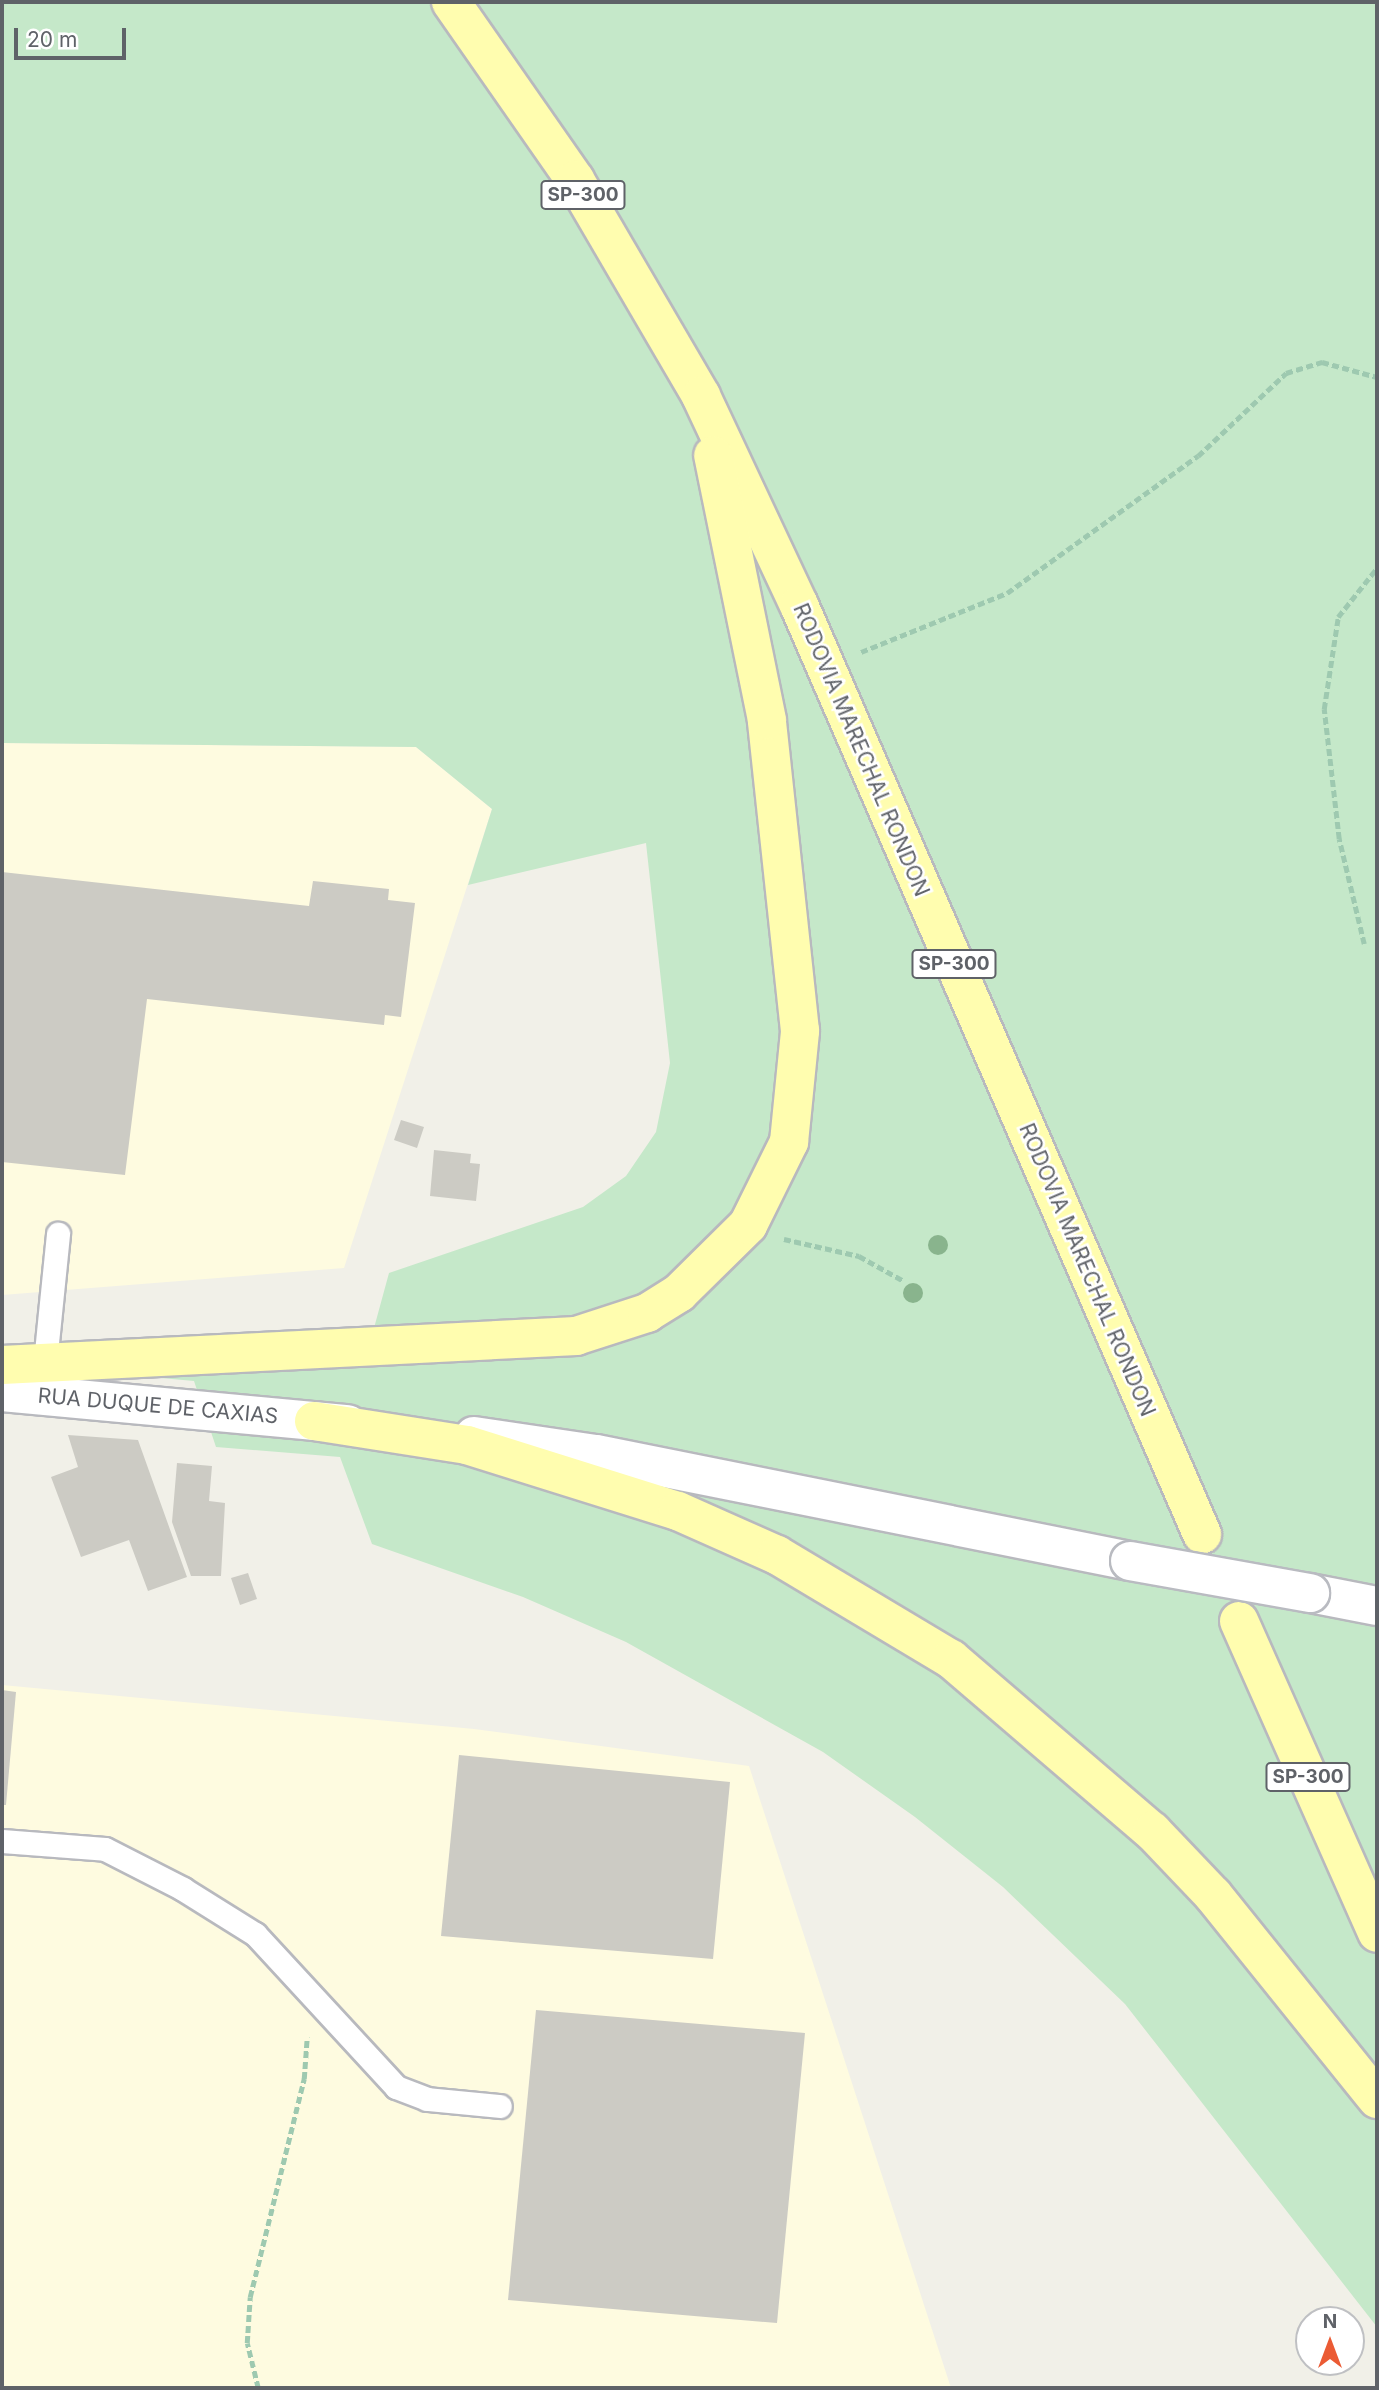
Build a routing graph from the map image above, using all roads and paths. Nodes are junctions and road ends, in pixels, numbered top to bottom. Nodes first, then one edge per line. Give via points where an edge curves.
1 (452, 2) edge
2 (1377, 377) edge
3 (701, 397) junction
4 (1377, 568) edge
5 (824, 665) junction
6 (1364, 944) dead end
7 (748, 1225) junction
8 (58, 1234) dead end
9 (904, 1281) dead end
10 (45, 1363) junction
11 (2, 1365) edge
12 (2, 1392) edge
13 (314, 1421) junction
14 (1202, 1534) dead end
15 (1377, 1606) edge
16 (1239, 1621) dead end
17 (2, 1841) edge
18 (1377, 1933) edge
19 (297, 1974) junction
20 (1377, 2099) edge
21 (499, 2106) dead end
22 (258, 2388) edge

1 - 3 main road, RODOVIA MARECHAL RONDON / SP-300 via 575,180
2 - 5 path via 1322,362 1286,373 1198,456 1007,593
3 - 5 main road, RODOVIA MARECHAL RONDON / SP-300
3 - 7 main road via 767,720 798,986 800,1074 789,1142
4 - 6 path via 1338,617 1324,709 1339,839
5 - 14 main road, RODOVIA MARECHAL RONDON / SP-300
7 - 9 path via 803,1247 859,1256
7 - 10 main road via 679,1293 647,1313 576,1336
8 - 10 lane
10 - 11 main road
12 - 13 main road, RUA DUQUE DE CAXIAS
13 - 15 main road, RUA DUQUE DE CAXIAS, bridge via 597,1454
13 - 20 main road via 467,1445 678,1511 777,1555 951,1659 1152,1831 1213,1895
16 - 18 main road, SP-300
17 - 19 lane via 105,1849 255,1934
19 - 21 lane via 396,2087 427,2099
19 - 22 path via 305,2008 304,2079 250,2297 247,2343

